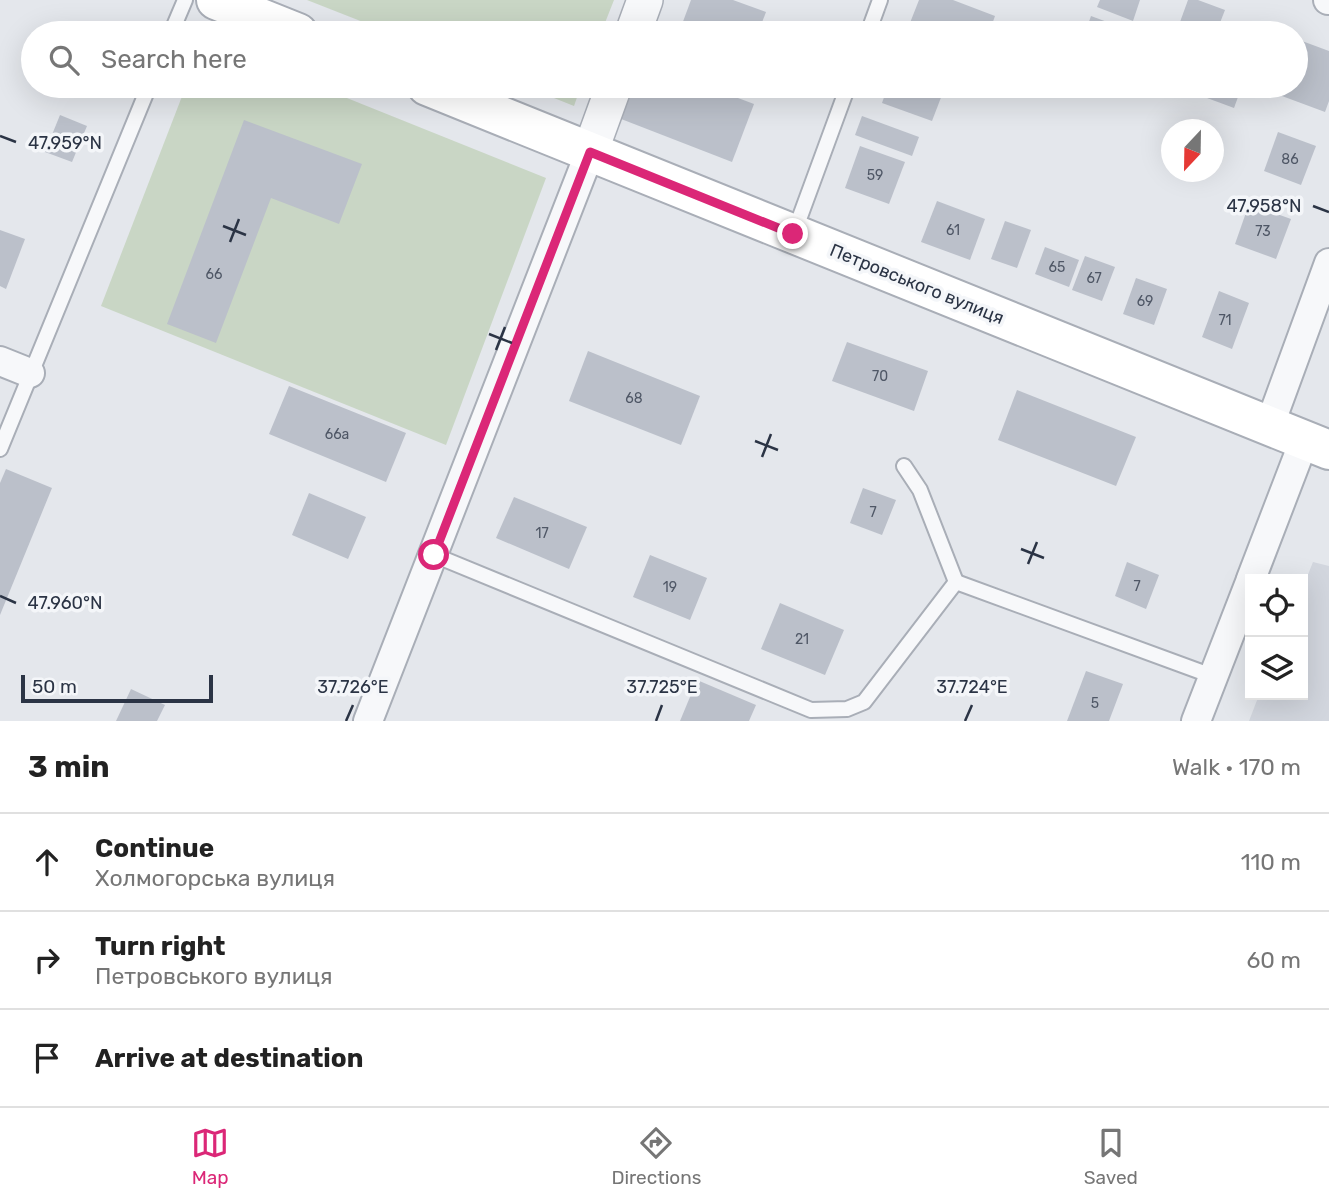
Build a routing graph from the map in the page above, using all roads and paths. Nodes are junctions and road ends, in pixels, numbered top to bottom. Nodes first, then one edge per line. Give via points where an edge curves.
1 (185, 0) edge
2 (216, 0) edge
3 (645, 0) edge
4 (880, 0) edge
5 (176, 21) edge
6 (268, 21) edge
7 (637, 21) edge
8 (872, 21) edge
9 (144, 98) edge
10 (457, 98) edge
11 (610, 98) edge
12 (844, 98) edge
13 (590, 152) junction
14 (793, 234) junction
15 (1329, 263) edge
16 (0, 361) edge
17 (30, 373) junction
18 (1301, 439) edge
19 (0, 449) edge
20 (904, 466) dead end
21 (434, 555) junction
22 (1253, 574) edge
23 (956, 582) junction
24 (1245, 597) edge
25 (1214, 677) junction
26 (368, 721) edge
27 (1196, 721) edge

1 - 5 lane
2 - 6 main road
3 - 7 street
4 - 8 lane
9 - 17 lane
10 - 13 main road, Петровського вулиця
11 - 13 street
12 - 14 lane
13 - 14 main road, Петровського вулиця
13 - 21 street
14 - 18 main road, Петровського вулиця
15 - 18 street
16 - 17 street
17 - 19 lane
18 - 22 street
20 - 23 lane via 920,490
21 - 23 lane via 811,710 830,711 864,702
21 - 26 street
23 - 25 lane
24 - 25 street
25 - 27 street

